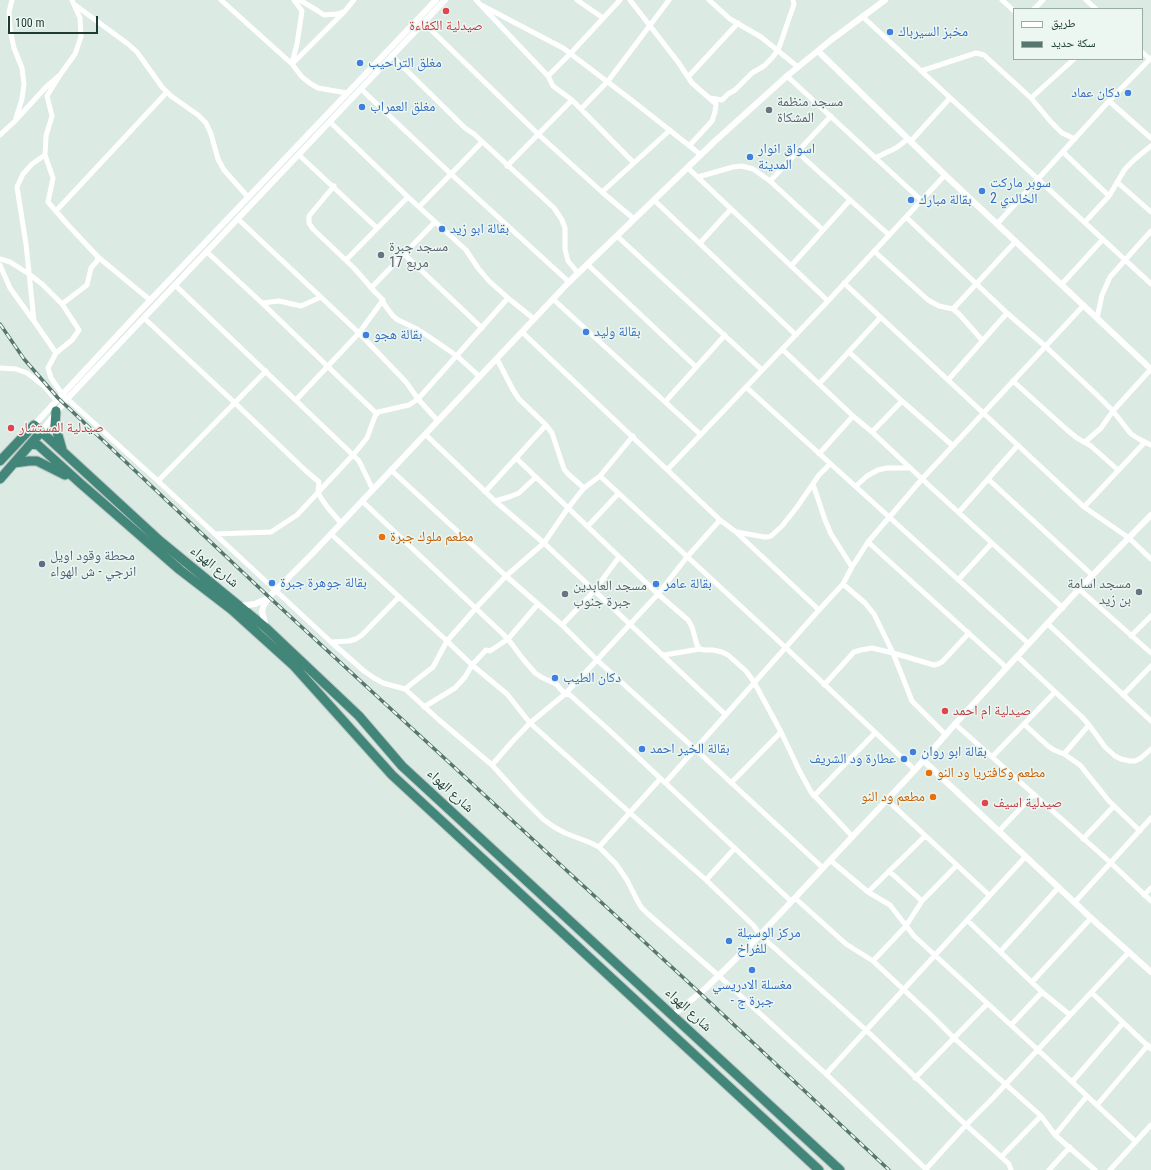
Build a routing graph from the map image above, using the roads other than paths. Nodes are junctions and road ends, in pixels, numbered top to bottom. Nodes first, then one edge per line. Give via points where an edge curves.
1 (12, 0) edge
2 (221, 0) edge
3 (294, 0) edge
4 (300, 0) edge
5 (354, 0) edge
6 (436, 0) edge
7 (445, 0) edge
8 (476, 0) edge
9 (577, 0) edge
10 (620, 0) edge
11 (630, 0) edge
12 (669, 0) edge
13 (709, 0) edge
14 (793, 0) edge
15 (885, 0) edge
16 (1002, 0) edge
17 (1043, 0) edge
18 (1086, 0) edge
19 (73, 2) edge
20 (483, 6) junction
21 (1035, 8) edge
22 (1095, 8) edge
23 (1013, 10) edge
24 (345, 11) junction
25 (862, 16) junction
26 (603, 18) junction
27 (424, 23) junction
28 (738, 23) junction
29 (650, 25) junction
30 (778, 50) junction
31 (818, 51) junction
32 (1143, 53) edge
33 (570, 54) junction
34 (392, 56) junction
35 (1151, 59) edge
36 (1071, 60) edge
37 (292, 64) junction
38 (798, 67) junction
39 (922, 71) junction
40 (60, 75) junction
41 (548, 76) junction
42 (787, 76) junction
43 (688, 77) junction
44 (608, 81) junction
45 (361, 89) junction
46 (167, 92) junction
47 (347, 94) junction
48 (709, 98) junction
49 (950, 98) junction
50 (1031, 98) junction
51 (572, 100) junction
52 (1109, 101) junction
53 (581, 109) junction
54 (831, 116) junction
55 (15, 121) junction
56 (330, 122) junction
57 (670, 130) junction
58 (0, 135) edge
59 (539, 135) junction
60 (1151, 138) edge
61 (1075, 139) junction
62 (909, 140) junction
63 (482, 142) junction
64 (689, 146) junction
65 (1151, 146) edge
66 (798, 152) junction
67 (1063, 152) junction
68 (299, 154) junction
69 (45, 155) junction
70 (701, 156) junction
71 (875, 158) junction
72 (634, 163) junction
73 (507, 166) junction
74 (688, 168) junction
75 (451, 174) junction
76 (945, 175) junction
77 (698, 178) junction
78 (1038, 180) junction
79 (770, 181) junction
80 (1117, 182) junction
81 (334, 186) junction
82 (602, 192) junction
83 (1109, 196) junction
84 (408, 197) junction
85 (248, 198) junction
86 (654, 200) junction
87 (850, 200) junction
88 (921, 200) junction
89 (419, 207) junction
90 (731, 209) junction
91 (56, 211) junction
92 (1151, 212) edge
93 (906, 217) junction
94 (238, 219) junction
95 (634, 219) junction
96 (435, 222) junction
97 (1085, 222) junction
98 (997, 224) junction
99 (377, 228) junction
100 (823, 230) junction
101 (1151, 231) edge
102 (889, 234) junction
103 (617, 236) junction
104 (1103, 239) junction
105 (1016, 241) junction
106 (700, 243) junction
107 (874, 251) junction
108 (207, 252) junction
109 (404, 254) junction
110 (98, 257) junction
111 (0, 259) edge
112 (1125, 259) junction
113 (346, 260) junction
114 (587, 264) junction
115 (0, 265) edge
116 (791, 266) junction
117 (578, 273) junction
118 (29, 274) junction
119 (569, 282) junction
120 (844, 283) junction
121 (976, 284) junction
122 (1062, 284) junction
123 (1151, 284) edge
124 (175, 285) junction
125 (371, 288) junction
126 (321, 298) junction
127 (508, 298) junction
128 (553, 299) junction
129 (150, 300) junction
130 (383, 300) junction
131 (828, 301) junction
132 (262, 303) junction
133 (62, 304) junction
134 (1084, 305) junction
135 (953, 309) junction
136 (1007, 313) junction
137 (144, 318) junction
138 (880, 318) junction
139 (1097, 318) junction
140 (534, 319) junction
141 (34, 321) junction
142 (482, 328) junction
143 (522, 332) junction
144 (359, 333) junction
145 (725, 335) junction
146 (796, 335) junction
147 (982, 340) junction
148 (1045, 346) junction
149 (782, 349) junction
150 (849, 352) junction
151 (56, 353) junction
152 (457, 356) junction
153 (497, 359) junction
154 (327, 367) junction
155 (696, 367) junction
156 (0, 368) edge
157 (1151, 369) edge
158 (762, 370) junction
159 (266, 371) junction
160 (480, 377) junction
161 (948, 380) junction
162 (1014, 381) junction
163 (819, 384) junction
164 (746, 387) junction
165 (62, 394) junction
166 (67, 399) junction
167 (418, 399) junction
168 (56, 400) junction
169 (296, 400) junction
170 (902, 401) junction
171 (665, 402) junction
172 (235, 403) junction
173 (56, 411) junction
174 (1113, 411) junction
175 (983, 412) junction
176 (377, 414) junction
177 (853, 416) junction
178 (438, 421) junction
179 (546, 424) junction
180 (34, 425) junction
181 (41, 432) junction
182 (872, 432) junction
183 (425, 434) junction
184 (700, 434) junction
185 (23, 436) junction
186 (633, 436) junction
187 (1085, 442) junction
188 (1145, 442) junction
189 (31, 444) junction
190 (952, 445) junction
191 (1018, 445) junction
192 (1151, 445) edge
193 (62, 451) junction
194 (819, 454) junction
195 (353, 455) junction
196 (516, 458) junction
197 (0, 461) edge
198 (14, 463) junction
199 (830, 464) junction
200 (910, 468) junction
201 (668, 469) junction
202 (391, 470) junction
203 (1118, 470) junction
204 (600, 476) junction
205 (536, 477) junction
206 (0, 479) edge
207 (922, 479) junction
208 (988, 479) junction
209 (158, 481) junction
210 (80, 483) junction
211 (813, 484) junction
212 (856, 486) junction
213 (584, 488) junction
214 (373, 490) junction
215 (318, 492) junction
216 (485, 492) junction
217 (618, 494) junction
218 (495, 501) junction
219 (362, 502) junction
220 (1084, 507) junction
221 (568, 508) junction
222 (959, 512) junction
223 (1151, 515) edge
224 (889, 516) junction
225 (720, 520) junction
226 (342, 523) junction
227 (588, 526) junction
228 (736, 532) junction
229 (215, 534) junction
230 (331, 534) junction
231 (1129, 538) junction
232 (868, 542) junction
233 (544, 543) junction
234 (992, 543) junction
235 (619, 557) junction
236 (687, 557) junction
237 (1151, 559) edge
238 (852, 567) junction
239 (1092, 575) junction
240 (506, 576) junction
241 (958, 580) junction
242 (844, 584) junction
243 (1079, 589) junction
244 (276, 591) junction
245 (594, 591) junction
246 (658, 594) junction
247 (269, 597) junction
248 (399, 598) junction
249 (538, 604) junction
250 (240, 606) junction
251 (476, 608) junction
252 (1063, 608) junction
253 (819, 610) junction
254 (1151, 616) edge
255 (630, 624) junction
256 (1048, 624) junction
257 (562, 625) junction
258 (266, 628) junction
259 (969, 633) junction
260 (1131, 636) junction
261 (508, 639) junction
262 (447, 641) junction
263 (331, 642) junction
264 (1029, 644) junction
265 (786, 647) junction
266 (700, 649) junction
267 (894, 653) junction
268 (1151, 653) edge
269 (664, 655) junction
270 (1018, 657) junction
271 (597, 660) junction
272 (472, 665) junction
273 (1151, 666) edge
274 (1007, 668) junction
275 (754, 682) junction
276 (824, 685) junction
277 (406, 689) junction
278 (1055, 692) junction
279 (566, 694) junction
280 (1123, 695) junction
281 (424, 707) junction
282 (726, 715) junction
283 (1151, 721) edge
284 (530, 723) junction
285 (955, 724) junction
286 (1024, 724) junction
287 (1089, 725) junction
288 (781, 732) junction
289 (876, 733) junction
290 (946, 734) junction
291 (1151, 749) edge
292 (695, 750) junction
293 (1064, 754) junction
294 (992, 757) junction
295 (923, 760) junction
296 (492, 765) junction
297 (914, 770) junction
298 (660, 779) junction
299 (665, 783) junction
300 (731, 783) junction
301 (1034, 794) junction
302 (814, 796) junction
303 (886, 800) junction
304 (1114, 806) junction
305 (629, 812) junction
306 (1151, 818) edge
307 (999, 831) junction
308 (1140, 831) junction
309 (852, 836) junction
310 (925, 836) junction
311 (1083, 839) junction
312 (599, 847) junction
313 (735, 848) junction
314 (1026, 856) junction
315 (830, 860) junction
316 (1111, 863) junction
317 (957, 865) junction
318 (822, 868) junction
319 (889, 871) junction
320 (706, 880) junction
321 (1059, 887) junction
322 (1151, 888) edge
323 (868, 892) junction
324 (989, 895) junction
325 (1144, 895) junction
326 (793, 900) junction
327 (922, 901) junction
328 (1151, 901) edge
329 (1075, 902) junction
330 (1091, 918) junction
331 (966, 920) junction
332 (906, 926) junction
333 (760, 935) junction
334 (1000, 952) junction
335 (1129, 952) junction
336 (934, 956) junction
337 (873, 961) junction
338 (1151, 972) edge
339 (719, 976) junction
340 (1032, 982) junction
341 (903, 989) junction
342 (1042, 992) junction
343 (1092, 993) junction
344 (987, 1004) junction
345 (673, 1015) junction
346 (1070, 1015) junction
347 (1123, 1023) junction
348 (1011, 1025) junction
349 (866, 1030) junction
350 (954, 1038) junction
351 (1149, 1047) edge
352 (1038, 1049) junction
353 (826, 1074) junction
354 (915, 1078) junction
355 (1072, 1082) junction
356 (1006, 1083) junction
357 (1087, 1096) junction
358 (1097, 1105) junction
359 (1041, 1116) junction
360 (966, 1125) junction
361 (1151, 1125) edge
362 (1055, 1134) junction
363 (1135, 1141) junction
364 (1070, 1147) junction
365 (1001, 1157) junction
366 (819, 1170) edge
367 (840, 1170) edge
368 (926, 1170) edge
369 (1011, 1170) edge
370 (1049, 1170) edge
371 (1096, 1170) edge
372 (1110, 1170) edge

1 - 55 street via 9,12 10,29 22,68 24,84
2 - 37 street
3 - 37 street via 302,11 298,44
4 - 24 street via 324,15
5 - 24 street
6 - 47 street
7 - 27 street
8 - 20 street
9 - 26 street
10 - 26 street
11 - 29 street
12 - 29 street
13 - 28 street
14 - 30 street via 794,4
15 - 25 street
16 - 23 street
17 - 21 street
18 - 22 street
19 - 40 street via 80,18 81,37 75,54
19 - 46 street via 137,52
20 - 33 street via 554,42
20 - 41 street
24 - 37 street
25 - 31 street
25 - 39 street
26 - 33 street
27 - 34 street
27 - 59 street
28 - 30 street
28 - 43 street
29 - 43 street
29 - 44 street
30 - 38 street
30 - 48 street via 764,66 722,100
31 - 38 street
31 - 62 street
32 - 35 street
33 - 41 street
33 - 44 street
34 - 45 street
34 - 63 street
35 - 52 street
36 - 50 street
37 - 47 street via 302,77 318,88
38 - 42 street
39 - 49 street
39 - 50 street via 980,53
40 - 55 street
40 - 69 street via 46,96 52,116 46,136
41 - 51 street via 553,86
42 - 54 street
42 - 70 street
43 - 48 street
44 - 53 street
44 - 57 street
45 - 56 street
45 - 75 street
46 - 85 street via 206,123 224,170
46 - 91 street
47 - 85 street
48 - 64 street via 716,104 714,118
49 - 62 street
49 - 78 street
50 - 61 street via 1062,132
51 - 53 street
51 - 59 street
52 - 60 street
52 - 61 street
53 - 72 street
54 - 66 street
54 - 71 street
55 - 58 street
56 - 68 street
56 - 84 street
57 - 64 street
57 - 72 street
59 - 73 street
59 - 82 street
61 - 67 street
62 - 71 street
62 - 76 street
63 - 73 street
63 - 75 street
64 - 70 street
65 - 80 street via 1125,169
66 - 79 street
66 - 87 street
67 - 78 street
67 - 83 street
68 - 81 street
68 - 94 street
69 - 91 street via 53,178 48,202
69 - 118 street via 23,174 17,187
70 - 74 street
71 - 88 street
72 - 82 street
73 - 117 street via 554,208 562,220 565,228 566,256
74 - 77 street
74 - 86 street
75 - 89 street
75 - 119 street
76 - 88 street
76 - 98 street
77 - 79 street via 742,166 754,169
77 - 90 street
78 - 97 street
78 - 98 street
79 - 100 street
80 - 83 street
80 - 92 street
81 - 99 street
81 - 113 street via 309,216 309,223
82 - 95 street
83 - 97 street
84 - 89 street
84 - 99 street
85 - 129 street
86 - 95 street
86 - 106 street
87 - 100 street
87 - 102 street
88 - 93 street
89 - 96 street
90 - 106 street
90 - 116 street
91 - 110 street
93 - 102 street
93 - 121 street
94 - 108 street
94 - 126 street
95 - 103 street
96 - 109 street
96 - 127 street via 466,250 482,273
97 - 104 street
98 - 105 street
99 - 113 street
100 - 116 street
101 - 112 street
102 - 107 street
103 - 114 street
103 - 145 street
104 - 112 street
104 - 122 street
105 - 121 street
105 - 122 street
106 - 146 street
107 - 120 street
107 - 135 street via 928,300
108 - 124 street
108 - 132 street
109 - 125 street
109 - 142 street
110 - 129 street
110 - 133 street via 91,268 87,285
111 - 118 street
112 - 123 street
112 - 139 street via 1107,282
113 - 125 street
114 - 117 street
114 - 155 street
115 - 141 street via 10,288
116 - 131 street
117 - 119 street
118 - 133 street
118 - 141 street
119 - 128 street
120 - 131 street
120 - 138 street
121 - 135 street
121 - 136 street
122 - 134 street
124 - 137 street
124 - 159 street
125 - 130 street
126 - 132 street via 302,306 279,301
126 - 144 street
127 - 140 street
127 - 142 street
128 - 140 street
128 - 171 street
129 - 165 street
130 - 144 street
130 - 152 street via 398,320 417,329
131 - 146 street
132 - 154 street
133 - 151 street via 79,330 72,340
134 - 139 street
134 - 148 street
135 - 147 street
136 - 147 street
136 - 148 street
137 - 166 street
137 - 172 street
138 - 150 street
138 - 161 street
139 - 157 street
140 - 143 street
141 - 151 street
142 - 152 street
143 - 153 street
143 - 186 street
144 - 154 street
144 - 167 street via 406,382
145 - 155 street
145 - 158 street
146 - 149 street
147 - 161 street
148 - 162 street
148 - 174 street
149 - 158 street
149 - 163 street
150 - 163 street
150 - 170 street
151 - 165 street via 48,368 51,378
152 - 160 street
152 - 167 street
153 - 160 street
153 - 179 street via 519,399
154 - 169 street
154 - 176 street
155 - 171 street
156 - 168 street via 16,369 27,374 44,386
157 - 174 street
158 - 164 street
159 - 169 street
159 - 172 street
160 - 178 street
161 - 175 street
162 - 175 street
162 - 187 street via 1066,429
163 - 177 street
164 - 184 street
164 - 194 street
165 - 166 street
165 - 168 street
166 - 173 street
166 - 209 street
167 - 176 street via 409,405
167 - 178 street
168 - 180 street
169 - 195 street
170 - 182 street
170 - 190 street
171 - 184 street
172 - 209 street
172 - 215 street via 319,482
173 - 181 street
173 - 193 highway via 56,429
174 - 187 street via 1101,428
174 - 188 street via 1131,434
175 - 190 street
175 - 191 street
176 - 195 street via 367,438
177 - 182 street
177 - 194 street
178 - 183 street
179 - 196 street
179 - 213 street via 552,433 564,469
180 - 181 highway, شارع الهواء
180 - 185 highway
181 - 189 highway
181 - 193 highway, شارع الهواء
182 - 200 street
183 - 202 street
183 - 216 street
184 - 201 street
185 - 189 highway
185 - 197 highway
186 - 201 street
186 - 204 street
187 - 203 street
188 - 192 street
188 - 203 street
189 - 198 highway
189 - 210 highway, شارع الهواء via 38,445
190 - 207 street
191 - 208 street
191 - 220 street
193 - 250 highway, شارع الهواء via 160,541
194 - 199 street
195 - 214 street via 359,461
195 - 215 street
196 - 205 street
196 - 216 street
198 - 206 highway
198 - 210 highway via 37,461
199 - 211 street
199 - 212 street
200 - 207 street
200 - 212 street via 878,470
201 - 225 street
202 - 214 street
202 - 240 street
203 - 220 street
204 - 213 street
204 - 217 street
205 - 218 street via 519,493
205 - 221 street
207 - 222 street
207 - 224 street
208 - 222 street
208 - 239 street
209 - 229 street
210 - 366 highway, شارع الهواء via 180,570 232,610 294,666 392,775
211 - 228 street via 777,532 768,538
211 - 238 street via 831,534
212 - 224 street
213 - 221 street
214 - 219 street
215 - 226 street
215 - 229 street via 297,515 271,532
216 - 218 street
217 - 227 street
217 - 236 street
218 - 233 street
219 - 226 street
219 - 251 street
220 - 231 street
221 - 227 street
221 - 233 street
222 - 234 street
223 - 231 street
224 - 232 street
224 - 241 street
225 - 228 street
225 - 236 street
226 - 230 street
227 - 235 street
228 - 253 street
229 - 244 street
230 - 244 street
230 - 248 street
231 - 237 street
231 - 239 street
232 - 238 street
232 - 259 street
233 - 240 street
233 - 245 street
234 - 241 street
234 - 252 street
235 - 245 street
235 - 246 street
236 - 246 street
236 - 265 street
238 - 242 street
239 - 243 street
240 - 249 street
240 - 251 street
241 - 264 street
242 - 253 street
242 - 267 street via 874,614
243 - 252 street
243 - 260 street
244 - 247 street
244 - 263 street
245 - 255 street
245 - 257 street
246 - 255 street
246 - 266 street via 688,620
247 - 250 street via 255,604
247 - 258 street via 262,611
248 - 262 street
248 - 263 street via 356,639
249 - 257 street
249 - 261 street
250 - 258 highway, شارع الهواء
251 - 261 street
251 - 262 street
252 - 256 street
253 - 265 street
254 - 260 street
255 - 269 street
255 - 271 street
256 - 264 street
256 - 280 street
257 - 271 street
258 - 345 highway, شارع الهواء via 358,716 402,766
259 - 267 street via 938,664
259 - 274 street
260 - 268 street
261 - 272 street via 490,651 486,650
261 - 279 street via 532,670 556,684
262 - 272 street
262 - 277 street via 433,667
263 - 277 street via 374,678
264 - 270 street
265 - 275 street
265 - 276 street
266 - 269 street
266 - 275 street via 728,655
267 - 276 street via 872,648 854,652
267 - 290 street via 912,701
269 - 282 street
270 - 274 street
270 - 278 street
271 - 279 street
271 - 292 street
272 - 281 street via 455,688
272 - 284 street via 507,694
273 - 280 street
274 - 285 street
275 - 282 street
275 - 288 street
276 - 289 street
277 - 281 street
278 - 286 street
278 - 287 street
279 - 284 street
279 - 298 street via 598,720
280 - 283 street
281 - 296 street
282 - 292 street
284 - 296 street
284 - 305 street
285 - 290 street
285 - 294 street
286 - 293 street via 1048,746
286 - 294 street
287 - 291 street via 1110,752 1121,759 1135,761
287 - 293 street
288 - 300 street
288 - 302 street
289 - 297 street
289 - 302 street
290 - 295 street
292 - 299 street
292 - 300 street
293 - 304 street via 1080,765
294 - 301 street
295 - 297 street
295 - 307 street
296 - 312 street via 543,819 565,833
297 - 303 street
298 - 299 street
298 - 305 street
299 - 313 street
300 - 318 street
301 - 307 street
301 - 311 street
302 - 309 street
303 - 309 street
303 - 310 street
304 - 308 street
304 - 311 street
305 - 312 street
305 - 320 street
306 - 308 street
307 - 314 street
308 - 316 street
309 - 315 street
310 - 317 street
310 - 319 street
311 - 316 street
312 - 339 street via 616,864 641,907
313 - 320 street
313 - 326 street
314 - 321 street
314 - 324 street
315 - 318 street
315 - 323 street
316 - 325 street
316 - 329 street
317 - 324 street
317 - 327 street
318 - 326 street
319 - 323 street
319 - 327 street
320 - 333 street via 754,926
321 - 329 street
321 - 334 street
322 - 325 street
323 - 332 street via 890,905
324 - 331 street
325 - 328 street
326 - 333 street
326 - 337 street via 846,944
327 - 332 street
329 - 330 street
330 - 335 street
330 - 340 street
331 - 334 street
331 - 336 street
332 - 336 street
332 - 337 street
333 - 339 street
333 - 349 street
334 - 340 street
335 - 338 street
335 - 343 street
336 - 341 street
336 - 344 street
337 - 341 street
339 - 345 street
339 - 353 street
340 - 342 street
341 - 349 street
341 - 350 street
342 - 346 street
342 - 348 street
343 - 346 street
343 - 347 street
344 - 348 street
344 - 350 street
345 - 367 highway, شارع الهواء
346 - 352 street
347 - 351 street
347 - 355 street
348 - 352 street
349 - 353 street
349 - 354 street
350 - 354 street
350 - 356 street
351 - 358 street
352 - 355 street
352 - 356 street
353 - 368 street
354 - 360 street
355 - 357 street
356 - 359 street
356 - 360 street
357 - 358 street
357 - 362 street
358 - 363 street
359 - 362 street
359 - 365 street
360 - 365 street
360 - 368 street
361 - 363 street
362 - 364 street
363 - 372 street
364 - 370 street
364 - 371 street
365 - 369 street via 1009,1164

